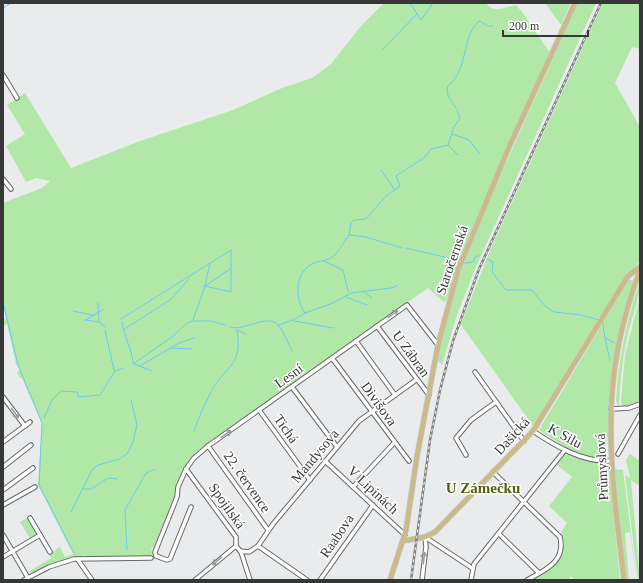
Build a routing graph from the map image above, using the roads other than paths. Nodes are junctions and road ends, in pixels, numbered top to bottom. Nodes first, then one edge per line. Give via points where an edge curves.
1 (575, 3) edge
2 (3, 76) edge
3 (17, 98) dead end
4 (3, 179) edge
5 (10, 189) dead end
6 (640, 267) edge
7 (637, 275) edge
8 (377, 326) junction
9 (356, 341) junction
10 (438, 345) junction
11 (618, 352) junction
12 (332, 358) junction
13 (475, 372) dead end
14 (416, 380) junction
15 (292, 387) junction
16 (395, 395) junction
17 (428, 395) junction
18 (4, 400) edge
19 (496, 402) junction
20 (640, 404) edge
21 (611, 409) junction
22 (259, 410) junction
23 (371, 412) junction
24 (640, 414) edge
25 (30, 422) dead end
26 (25, 426) junction
27 (533, 431) junction
28 (524, 441) junction
29 (3, 442) edge
30 (394, 443) junction
31 (31, 446) dead end
32 (208, 446) junction
33 (337, 447) junction
34 (565, 450) junction
35 (618, 454) dead end
36 (466, 455) dead end
37 (325, 461) junction
38 (409, 461) dead end
39 (611, 461) junction
40 (3, 467) edge
41 (33, 468) dead end
42 (186, 469) junction
43 (493, 472) junction
44 (310, 480) junction
45 (35, 487) dead end
46 (353, 487) junction
47 (3, 490) edge
48 (525, 502) junction
49 (3, 505) edge
50 (373, 505) junction
51 (191, 507) dead end
52 (30, 518) dead end
53 (268, 530) junction
54 (499, 534) junction
55 (40, 535) junction
56 (405, 535) junction
57 (3, 536) edge
58 (425, 537) junction
59 (404, 541) junction
60 (236, 546) junction
61 (258, 546) junction
62 (12, 551) junction
63 (240, 551) junction
64 (50, 552) dead end
65 (3, 557) edge
66 (151, 558) dead end
67 (78, 560) junction
68 (472, 568) junction
69 (539, 574) junction
70 (26, 579) edge
71 (198, 579) edge
72 (92, 580) edge
73 (250, 580) edge
74 (307, 580) edge
75 (320, 580) edge
76 (390, 580) edge
77 (422, 580) edge
78 (471, 580) edge
79 (527, 580) edge
80 (624, 580) edge

1 - 10 main road, Staročernská via 468,242 451,293
2 - 3 street
4 - 5 street
6 - 7 main road, Dašická
7 - 11 main road, Průmyslová
7 - 11 main road, Průmyslová via 636,289
7 - 27 main road, Dašická via 631,273 627,278
8 - 9 street, Lesní
8 -> 10 street, Lesní via 408,305
8 - 14 street, U Zábran
9 - 12 street, Lesní
9 - 16 street
10 - 17 main road, Staročernská
11 - 21 main road, Průmyslová
12 - 15 street, Lesní
12 - 23 street, Divišova
13 - 19 street
14 - 16 street, Mandysova
14 - 17 street, U Zábran
15 - 22 street, Lesní
15 - 33 street
16 - 23 street, Mandysova
17 - 56 main road, Staročernská
18 -> 26 street
19 - 28 street
19 - 36 street via 471,420 456,438
20 - 21 street
21 - 39 main road, Průmyslová
32 -> 22 street, Lesní
22 - 44 street, Tichá
23 - 30 street, Divišova
23 - 33 street, Mandysova via 356,424
24 - 35 street
25 - 26 street
26 - 29 street
27 - 28 main road, Dašická
27 - 34 street, K Silu
28 - 43 main road, Dašická
30 - 38 street, Divišova
30 - 46 street
31 - 40 street
32 - 42 street, Lesní
32 - 53 street, 22. července
33 - 37 street, Mandysova
34 - 39 street, K Silu via 588,460
34 - 48 street
37 - 44 street, Mandysova
37 - 46 street, V Lipinách
39 - 80 main road, Průmyslová
41 - 47 street
42 - 51 street, Lesní via 155,552 156,556 170,559
42 - 60 street, Spojilská via 235,535
43 - 48 street
43 - 58 main road, Dašická via 437,530
44 - 53 street, Mandysova
45 - 49 street
46 - 50 street, V Lipinách
48 - 54 street
48 - 69 street via 559,535 561,545 557,560
50 - 56 street, V Lipinách
50 - 75 street, Raabova
52 - 55 street
53 - 61 street, Mandysova
54 - 68 street
54 - 69 street
55 - 62 street
55 - 64 street
56 - 59 main road, Staročernská
57 - 62 street
58 - 59 main road, Dašická
58 - 68 street
77 -> 58 street
59 - 76 main road
60 - 63 street, Spojilská
60 -> 71 street
61 - 63 street via 250,552
61 - 74 street
62 - 65 street
62 - 70 street
63 - 73 street, Spojilská
66 - 67 street
67 - 70 street via 55,565
67 - 72 street
68 - 78 street
69 - 79 street

